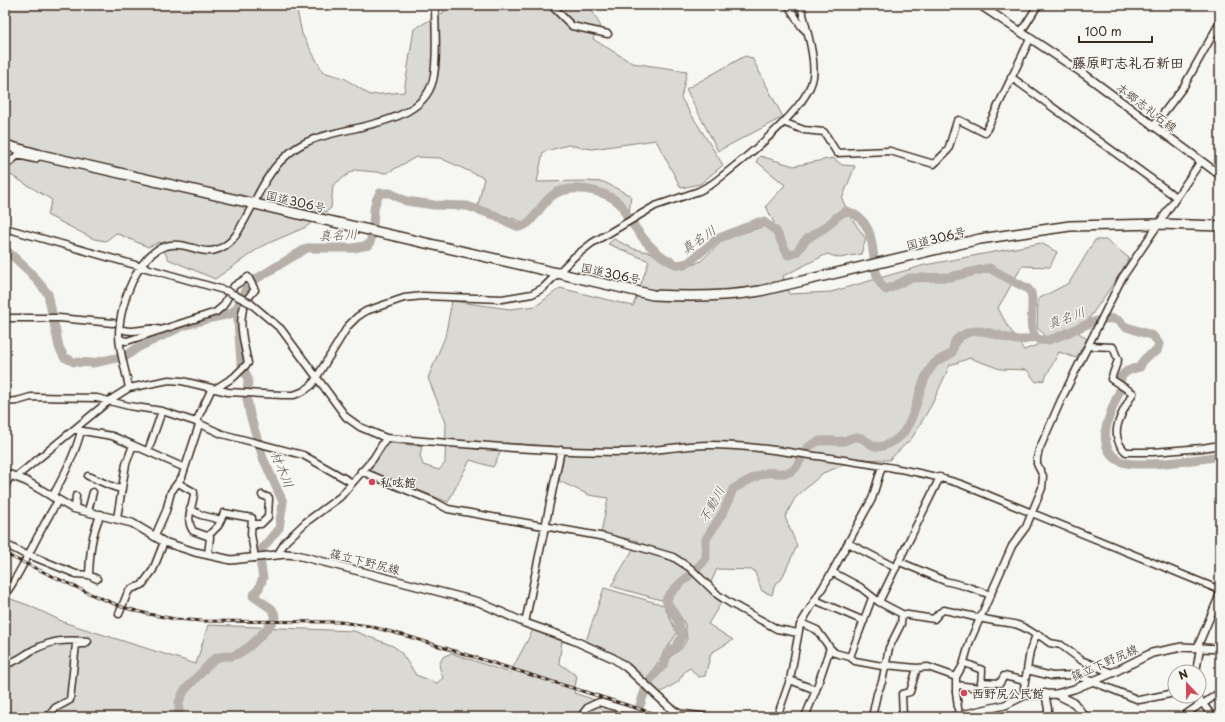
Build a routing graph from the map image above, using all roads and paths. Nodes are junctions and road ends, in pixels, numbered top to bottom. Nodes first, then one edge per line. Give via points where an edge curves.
1 (435, 5) edge
2 (551, 5) edge
3 (788, 5) edge
4 (801, 5) edge
5 (980, 5) edge
6 (1038, 5) edge
7 (1220, 22) edge
8 (806, 31) junction
9 (1021, 32) junction
10 (608, 34) dead end
11 (1030, 39) junction
12 (1011, 77) junction
13 (785, 123) junction
14 (1153, 127) junction
15 (5, 145) edge
16 (41, 155) junction
17 (1201, 161) junction
18 (5, 166) edge
19 (1220, 175) edge
20 (1176, 197) junction
21 (254, 204) junction
22 (1160, 224) junction
23 (1220, 226) edge
24 (5, 228) edge
25 (141, 266) junction
26 (557, 274) junction
27 (5, 318) edge
28 (113, 323) dead end
29 (124, 330) dead end
30 (162, 330) junction
31 (119, 337) junction
32 (1089, 346) junction
33 (316, 378) junction
34 (130, 388) junction
35 (214, 389) junction
36 (110, 400) junction
37 (5, 402) edge
38 (162, 411) junction
39 (197, 424) junction
40 (78, 430) junction
41 (386, 438) junction
42 (133, 445) junction
43 (1220, 445) edge
44 (561, 450) junction
45 (148, 451) junction
46 (882, 466) junction
47 (185, 468) junction
48 (361, 471) junction
49 (10, 475) edge
50 (88, 476) dead end
51 (940, 477) junction
52 (351, 482) junction
53 (178, 483) junction
54 (5, 486) edge
55 (122, 489) junction
56 (93, 492) dead end
57 (262, 495) dead end
58 (76, 496) dead end
59 (55, 499) junction
60 (75, 508) junction
61 (190, 510) junction
62 (88, 511) junction
63 (1032, 513) junction
64 (101, 514) junction
65 (117, 518) junction
66 (221, 520) junction
67 (252, 524) junction
68 (544, 526) junction
69 (156, 536) junction
70 (208, 536) junction
71 (164, 542) junction
72 (848, 543) junction
73 (5, 544) edge
74 (29, 555) junction
75 (208, 555) junction
76 (278, 555) junction
77 (258, 558) junction
78 (900, 562) junction
79 (896, 568) junction
80 (832, 572) junction
81 (89, 575) junction
82 (97, 579) dead end
83 (1220, 590) edge
84 (1220, 594) edge
85 (5, 595) edge
86 (991, 595) junction
87 (872, 598) junction
88 (815, 600) junction
89 (879, 602) junction
90 (119, 614) dead end
91 (902, 614) junction
92 (980, 618) junction
93 (864, 621) junction
94 (525, 623) junction
95 (801, 623) junction
96 (798, 633) junction
97 (1036, 635) junction
98 (830, 648) junction
99 (1199, 648) junction
100 (1220, 649) edge
101 (850, 657) junction
102 (965, 663) junction
103 (5, 664) edge
104 (1197, 664) edge
105 (885, 665) junction
106 (917, 668) junction
107 (1027, 670) junction
108 (1112, 673) junction
109 (956, 677) junction
110 (790, 680) junction
111 (1025, 681) junction
112 (982, 682) junction
113 (1092, 682) junction
114 (956, 685) junction
115 (1074, 689) junction
116 (816, 690) junction
117 (1220, 692) edge
118 (1045, 694) junction
119 (1056, 694) junction
120 (1025, 695) junction
121 (1167, 695) edge
122 (1207, 700) edge
123 (1074, 703) junction
124 (1202, 704) edge
125 (1204, 704) edge
126 (959, 716) edge
127 (17, 717) edge
128 (27, 717) edge
129 (48, 717) edge
130 (580, 717) edge
131 (650, 717) edge
132 (704, 717) edge
133 (777, 717) edge
134 (804, 717) edge
135 (872, 717) edge
136 (903, 717) edge
137 (1046, 717) edge
138 (1085, 717) edge
139 (1182, 717) edge
140 (1213, 717) edge

1 - 21 street via 433,80 427,95 418,106 392,118 323,136 296,148 274,169
2 - 10 street via 572,26
3 - 8 street
4 - 8 street
5 - 9 main road, 本郷志礼石線
6 - 9 street
7 - 14 street via 1184,86
8 - 13 street via 814,66 814,78 811,87
9 - 11 main road, 本郷志礼石線
11 - 12 street
11 - 14 main road, 本郷志礼石線 via 1084,74
12 - 13 street via 985,133 959,120 956,121 948,150 934,164 890,151 837,153 824,132 804,130
12 - 20 street
13 - 26 street via 712,184 634,217 592,243
14 - 17 main road, 本郷志礼石線
15 - 16 highway, 国道306号
16 - 18 street via 35,159 18,155
16 - 21 highway, 国道306号
17 - 19 main road, 本郷志礼石線
17 - 20 street
20 - 22 street
21 - 25 street via 235,237 224,247 206,252 170,245 154,251
21 - 26 highway, 国道306号
22 - 23 highway, 国道306号
22 - 26 highway, 国道306号 via 1070,226 980,239 760,291 723,296 653,295
22 - 32 street via 1122,278
24 - 25 street
25 - 31 street via 123,305
25 - 33 street, bridge via 227,291 250,303 281,329
26 - 33 street via 543,288 526,296 502,299 423,296 404,298 366,311 348,326
27 - 28 street via 60,318
29 - 30 street via 132,333 157,328
30 - 31 street via 127,341
30 - 35 street via 216,312 223,306 234,286 248,277 250,279 255,290 241,313 248,364
31 - 34 street
32 - 43 street via 1113,347 1118,360 1111,379 1133,393 1116,429 1119,446 1126,452 1153,452
32 - 63 street via 1039,450 1037,464 1043,481
33 - 35 street via 304,391 294,395
33 - 41 street via 346,417 360,427
34 - 35 street via 169,380
34 - 36 street
35 - 39 street
36 - 37 street via 31,397 17,402
36 - 38 street
36 - 40 street
38 - 39 street
38 - 45 street
39 - 47 street
39 - 52 street via 222,434 303,455
40 - 42 street via 112,436
40 - 49 street
40 - 59 street via 78,446
41 - 44 street
41 - 48 street via 373,459
42 - 45 street
42 - 55 street via 126,461
44 - 46 street via 625,452 694,446 735,446
44 - 68 street
45 - 47 street
46 - 51 street
46 - 72 street via 872,499
47 - 53 street
48 - 52 street
48 - 68 street via 448,509
49 - 54 street
49 - 59 main road, 篠立下野尻線
50 - 55 street via 102,480 109,487
51 - 63 street
51 - 78 street
52 - 76 street via 340,497 306,522 286,541
53 - 61 street via 194,492
53 - 69 street via 171,492
55 - 65 street
56 - 62 street
57 - 67 street via 270,498 268,517 261,524
58 - 60 street
59 - 60 main road, 篠立下野尻線
59 - 74 street
60 - 62 main road, 篠立下野尻線
61 - 66 street
61 - 70 street via 191,529
62 - 64 main road, 篠立下野尻線
63 - 83 street
63 - 86 street via 1026,527 1012,546
64 - 65 main road, 篠立下野尻線
64 - 81 street via 91,540
65 - 69 main road, 篠立下野尻線
66 - 67 street via 222,514 230,513 252,518
66 - 70 street
67 - 77 street
68 - 94 street
68 - 96 street via 605,537 673,557 718,595 742,610 777,629
69 - 71 main road, 篠立下野尻線
70 - 75 street
71 - 75 main road, 篠立下野尻線
71 - 90 street via 153,570 142,585 128,592
72 - 79 street
72 - 80 street
73 - 74 street
74 - 81 street via 76,574
74 - 85 street
75 - 77 main road, 篠立下野尻線 via 231,560
76 - 77 main road, 篠立下野尻線
76 - 94 main road, 篠立下野尻線 via 297,555 466,598
78 - 79 street
78 - 86 street via 945,581
79 - 89 street
80 - 87 street via 860,587
80 - 88 street
81 - 82 street
84 - 99 street
86 - 92 street
87 - 89 street
87 - 93 street
88 - 93 street
88 - 95 street
89 - 91 street
91 - 92 street via 934,620 944,610
91 - 105 street
92 - 97 street via 1015,623
92 - 102 street via 970,641
93 - 101 street
94 - 132 main road, 篠立下野尻線 via 613,658 674,711
95 - 96 street
95 - 98 street via 817,630
96 - 110 street
97 - 107 street
97 - 108 street via 1050,643 1061,645 1081,660
98 - 101 street
98 - 116 street
99 - 100 main road, 篠立下野尻線
99 - 104 street
99 - 108 main road, 篠立下野尻線 via 1182,647 1152,653
101 - 105 street via 868,664
102 - 109 street
102 - 112 street via 982,670
103 - 129 street via 19,660 32,651 59,640 88,641 85,644 76,644 70,700 55,708
105 - 106 street
105 - 135 street
106 - 109 street via 928,667
106 - 136 street via 910,692 902,694
107 - 111 street
107 - 113 street via 1052,676 1074,675
108 - 113 main road, 篠立下野尻線
109 - 114 street
110 - 116 street
110 - 133 street
111 - 112 street via 1004,676 1000,684
111 - 120 street
112 - 114 street via 981,688
113 - 115 main road, 篠立下野尻線
113 - 121 street via 1139,700
114 - 126 street
115 - 119 main road, 篠立下野尻線
115 - 123 main road
116 - 134 street
117 - 122 street
118 - 119 main road, 篠立下野尻線
118 - 120 main road, 篠立下野尻線
118 - 137 street via 1048,709
119 - 123 main road
120 - 126 main road, 篠立下野尻線 via 1005,704
123 - 138 main road
124 - 139 street
125 - 140 street
127 - 128 street
130 - 131 street via 588,707 599,702

